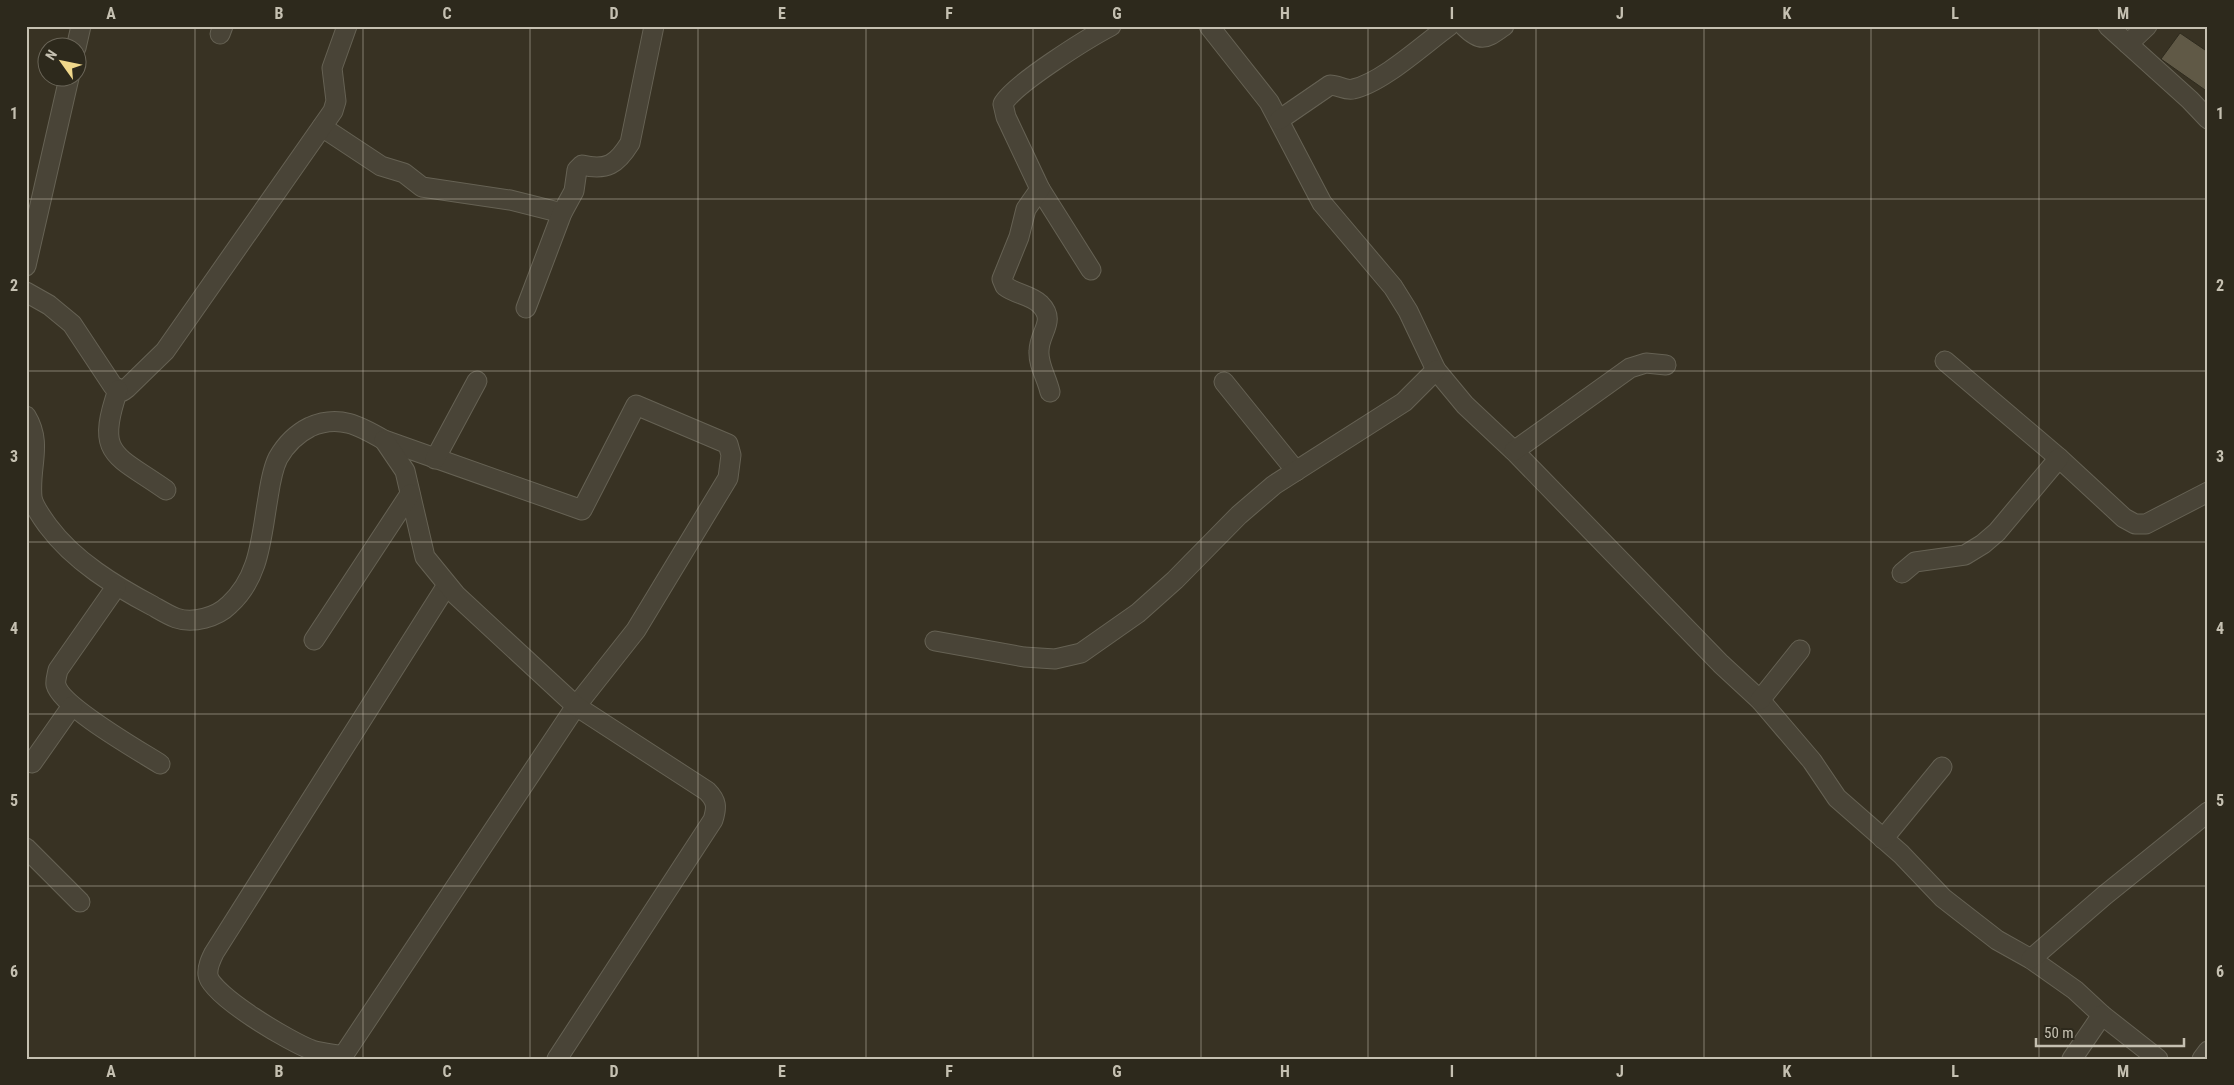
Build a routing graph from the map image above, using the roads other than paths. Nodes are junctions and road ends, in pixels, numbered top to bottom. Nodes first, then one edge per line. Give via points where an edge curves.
1 (347, 26) edge
2 (654, 26) edge
3 (1111, 26) edge
4 (1208, 26) edge
5 (1449, 26) edge
6 (1464, 26) edge
7 (1504, 26) edge
8 (2108, 26) edge
9 (2147, 26) edge
10 (2128, 44) junction
11 (68, 88) edge
12 (2208, 119) edge
13 (1278, 120) junction
14 (322, 127) junction
15 (1040, 189) junction
16 (562, 213) junction
17 (26, 266) edge
18 (1091, 270) dead end
19 (26, 292) edge
20 (526, 308) dead end
21 (1945, 361) dead end
22 (1666, 365) dead end
23 (1436, 370) junction
24 (477, 381) dead end
25 (1224, 382) dead end
26 (118, 390) junction
27 (1050, 392) dead end
28 (26, 416) edge
29 (384, 440) junction
30 (1514, 451) junction
31 (2059, 458) junction
32 (435, 459) junction
33 (1296, 471) junction
34 (166, 490) dead end
35 (2208, 492) edge
36 (410, 494) junction
37 (1902, 573) dead end
38 (447, 585) junction
39 (116, 587) junction
40 (314, 640) dead end
41 (935, 641) dead end
42 (1800, 650) dead end
43 (1760, 700) junction
44 (72, 706) junction
45 (576, 706) junction
46 (32, 762) dead end
47 (160, 764) dead end
48 (1942, 767) dead end
49 (2208, 812) edge
50 (1883, 839) junction
51 (26, 848) edge
52 (80, 902) dead end
53 (2031, 959) junction
54 (2102, 1015) junction
55 (2208, 1051) edge
56 (557, 1059) edge
57 (2072, 1059) edge
58 (2158, 1059) edge
59 (2202, 1059) edge

1 - 14 street via 332,68 336,101
2 - 16 street via 630,143 619,160 609,166 582,165 577,170 574,191
3 - 15 street via 1041,70 1004,102 1006,116
4 - 13 street via 1270,102
5 - 13 street via 1380,77 1350,90 1330,86
6 - 7 street via 1481,38 1489,37
8 - 10 street
9 - 10 street
10 - 12 street
11 - 17 street
13 - 23 street via 1322,203 1393,287
14 - 16 street via 382,166 404,173 422,187 510,200
14 - 26 street via 164,351 128,388
15 - 18 street
15 - 27 street via 1026,209 1002,279 1005,286 1038,302 1047,313 1047,330 1039,350 1041,368 1047,376
16 - 20 street
19 - 26 street via 72,324
21 - 31 street
22 - 30 street via 1646,363 1630,368
23 - 30 street via 1465,405
23 - 33 street via 1404,402
24 - 32 street
25 - 33 street
26 - 34 street via 108,418 107,436 111,450
28 - 39 street via 36,435 32,498 49,527 66,546
29 - 32 street
29 - 36 street via 405,471
29 - 39 street via 358,425 338,421 318,424 301,432 288,444 271,478 253,572 242,593 220,614 177,619
30 - 43 street
31 - 35 street via 2124,518 2135,524 2146,524
31 - 37 street via 1997,532 1983,544 1965,556 1915,562
32 - 45 street via 582,510 636,405 728,444 731,455 728,478 636,630
33 - 41 street via 1238,515 1138,613 1081,653 1055,659 1024,657
36 - 38 street via 425,557
36 - 40 street
38 - 45 street
38 - 45 street via 214,953 208,976 214,988 267,1027 312,1050 343,1056
39 - 44 street via 58,670 55,684
42 - 43 street
43 - 50 street via 1812,761 1838,798
44 - 46 street
44 - 47 street
45 - 56 street via 707,791 717,806 713,820
48 - 50 street
49 - 53 street
50 - 53 street via 1957,909 1997,940
51 - 52 street
53 - 54 street via 2075,990
54 - 57 street
54 - 58 street
55 - 59 street

